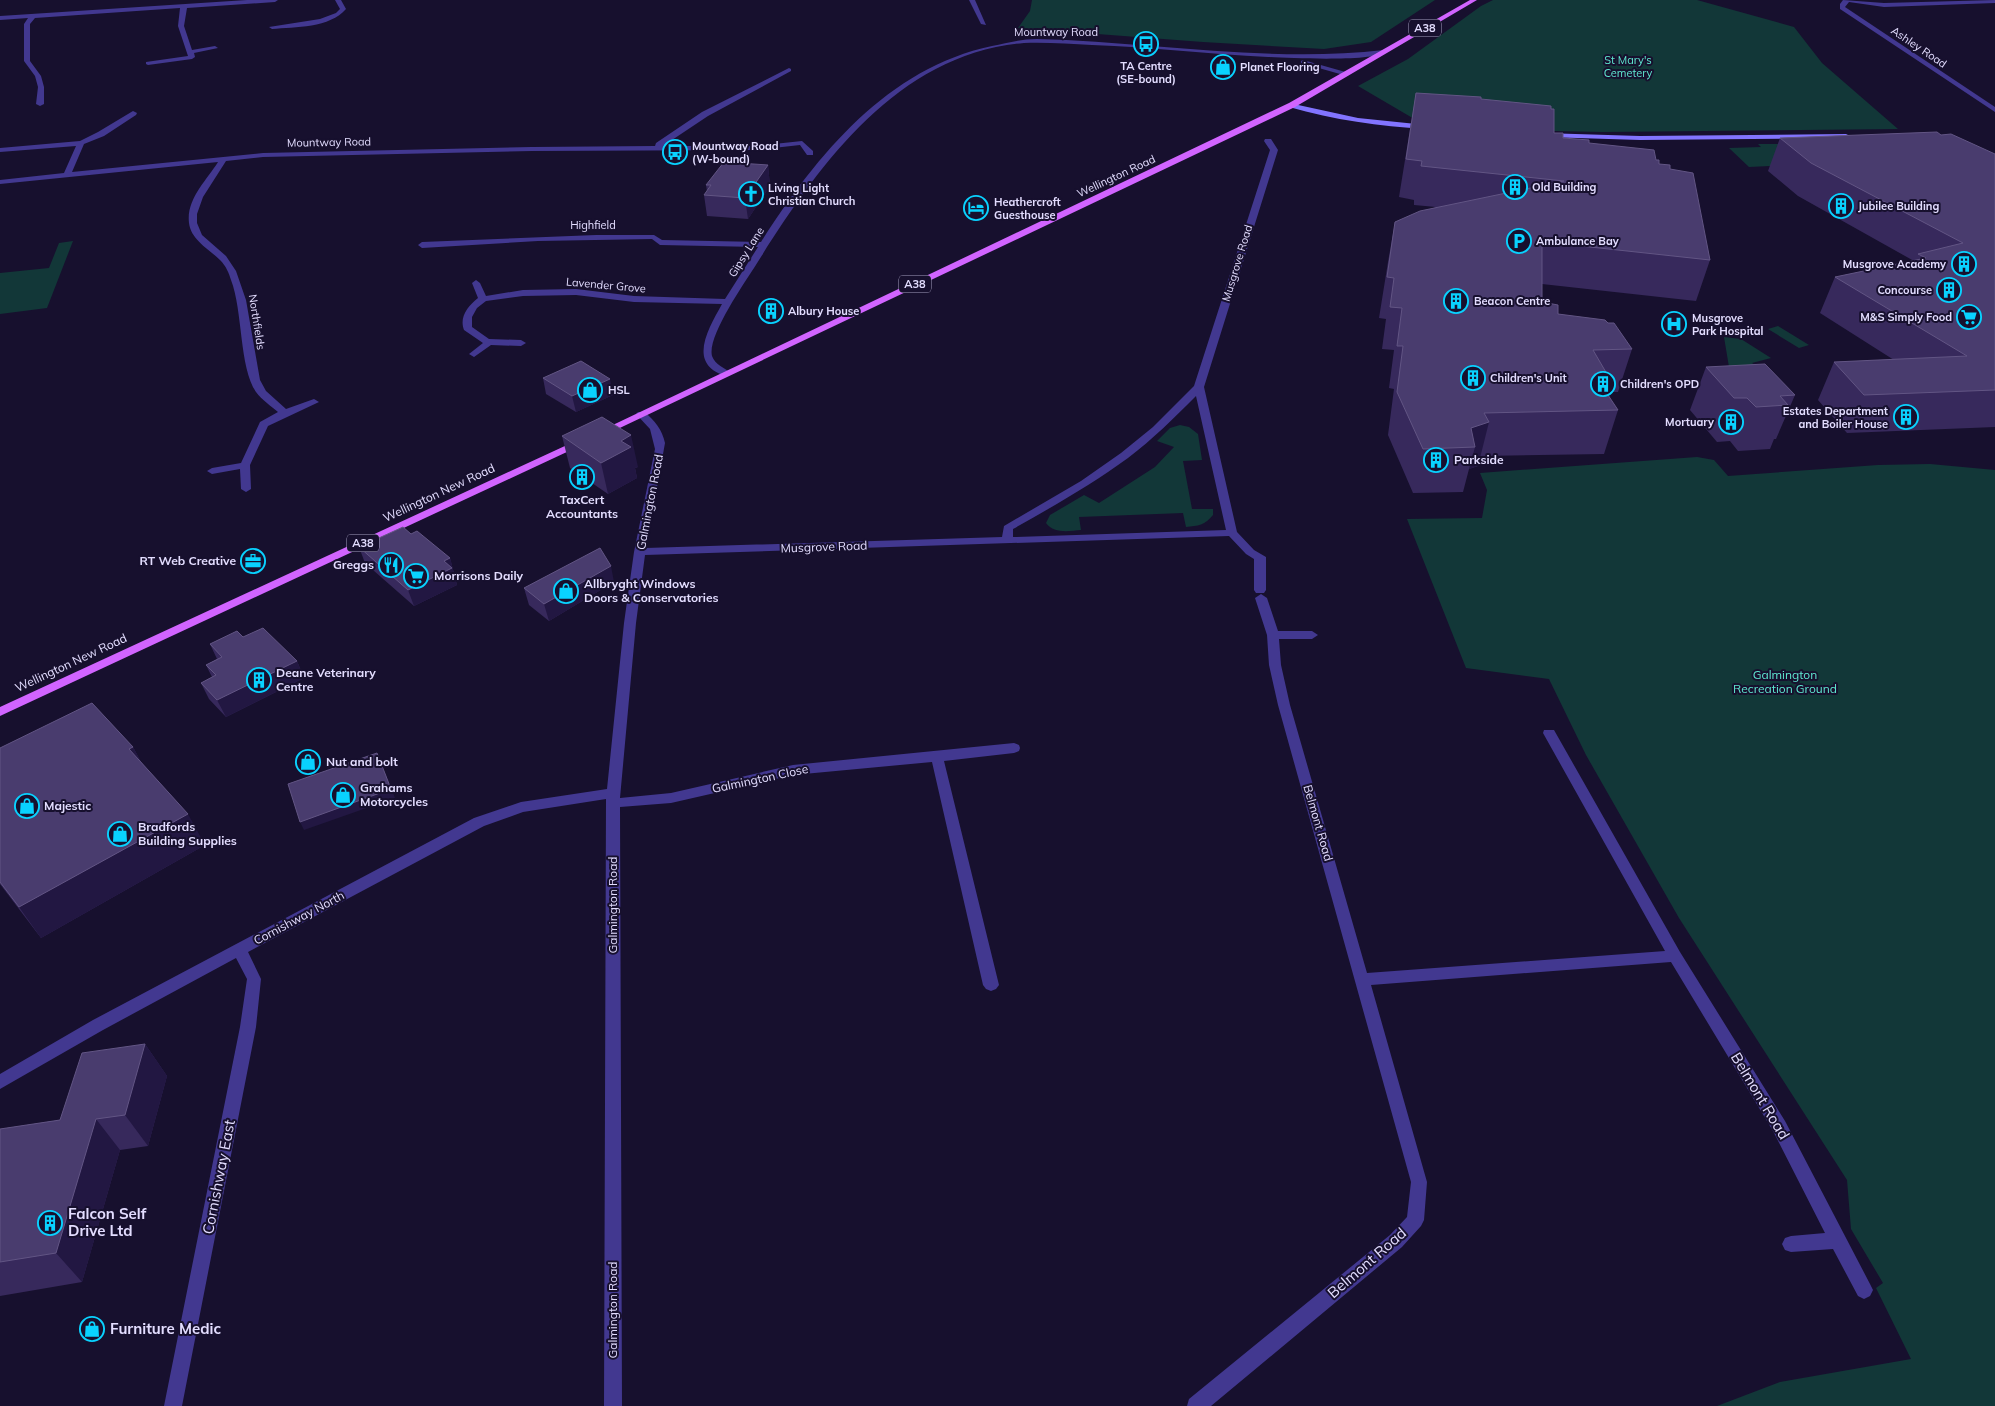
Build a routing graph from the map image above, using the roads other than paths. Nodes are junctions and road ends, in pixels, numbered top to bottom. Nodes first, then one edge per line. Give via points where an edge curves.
1 (275, 0) edge
2 (338, 0) edge
3 (972, 0) edge
4 (1474, 0) edge
5 (1847, 0) edge
6 (1995, 2) edge
7 (184, 7) junction
8 (33, 16) junction
9 (0, 18) edge
10 (984, 24) dead end
11 (272, 27) dead end
12 (215, 48) dead end
13 (190, 52) junction
14 (1384, 52) junction
15 (1279, 56) junction
16 (1312, 57) junction
17 (148, 63) dead end
18 (1356, 69) junction
19 (789, 70) dead end
20 (1347, 74) junction
21 (40, 104) dead end
22 (1292, 105) junction
23 (1995, 110) edge
24 (133, 113) dead end
25 (855, 124) joint
26 (1439, 128) edge
27 (1533, 134) edge
28 (1853, 136) edge
29 (1268, 141) dead end
30 (81, 144) junction
31 (659, 148) junction
32 (0, 150) edge
33 (810, 154) dead end
34 (224, 158) junction
35 (67, 175) junction
36 (0, 182) edge
37 (422, 245) dead end
38 (763, 246) junction
39 (476, 283) dead end
40 (482, 299) junction
41 (728, 302) junction
42 (488, 343) junction
43 (521, 343) dead end
44 (474, 354) dead end
45 (726, 373) junction
46 (1199, 387) junction
47 (314, 402) dead end
48 (285, 413) junction
49 (641, 414) junction
50 (245, 465) junction
51 (212, 471) dead end
52 (246, 489) dead end
53 (1232, 533) junction
54 (1008, 540) junction
55 (640, 552) junction
56 (1273, 635) junction
57 (1312, 635) dead end
58 (1276, 666) joint
59 (0, 712) edge
60 (1549, 732) dead end
61 (1014, 748) dead end
62 (936, 757) junction
63 (613, 798) junction
64 (239, 950) junction
65 (1675, 956) junction
66 (1363, 979) junction
67 (991, 984) dead end
68 (0, 1082) edge
69 (1838, 1240) junction
70 (1791, 1244) dead end
71 (1864, 1290) dead end
72 (173, 1406) edge
73 (613, 1406) edge
74 (1196, 1406) edge

1 - 7 street
2 - 11 street via 343,8 336,16
3 - 10 street
4 - 14 main road, A38
5 - 6 street via 1884,5
5 - 23 street, Ashley Road via 1842,8
7 - 8 street
7 - 13 street via 179,16
8 - 9 street
8 - 21 street via 27,24 27,61 38,76
12 - 13 street
13 - 17 street via 192,57
14 - 16 street, Mountway Road
14 - 18 main road, A38
15 - 16 street, Mountway Road
15 - 20 street, Mountway Road
15 - 25 street, Mountway Road via 1021,41 960,55 934,66 903,84
16 - 18 street, Mountway Road
18 - 20 main road, A38
19 - 31 street via 705,114
20 - 22 main road, A38
22 - 26 street via 1319,114 1356,120
22 - 45 main road, Wellington Road / A38
24 - 30 street
25 - 38 street, Gipsy Lane via 799,192
27 - 28 street via 1640,138
29 - 46 street, Musgrove Road via 1274,150
30 - 32 street
30 - 35 street
31 - 33 street, Mountway Road via 756,148 802,143
31 - 34 street, Mountway Road
34 - 35 street, Mountway Road
34 - 48 street, Northfields via 202,191 192,221 195,232 227,261 233,273 241,294 252,371 260,390
35 - 36 street, Mountway Road
37 - 38 street, Highfield via 600,236
38 - 41 street, Gipsy Lane
39 - 40 street
40 - 41 street, Lavender Grove via 523,293 576,292 634,299
40 - 42 street via 466,317 467,328
41 - 45 street, Gipsy Lane via 706,352 716,368
42 - 43 street
42 - 44 street
45 - 49 main road, Wellington New Road / A38
46 - 53 street, Musgrove Road
46 - 54 street, Musgrove Road via 1157,429 1125,455 1085,483 1008,528
47 - 48 street
48 - 50 street via 264,424
49 - 55 street, Galmington Road via 655,428 660,449
49 - 59 main road, Wellington New Road / A38
50 - 51 street
50 - 52 street
53 - 54 street, Musgrove Road
53 - 56 street, Musgrove Road via 1250,552 1260,557 1260,594
54 - 55 street, Musgrove Road
55 - 63 street, Galmington Road
56 - 57 street
56 - 58 street, Musgrove Road
58 - 66 street, Belmont Road via 1284,705
60 - 65 street, Belmont Road
61 - 62 street, Galmington Close
62 - 63 street, Galmington Close via 792,770 671,798
62 - 67 street
63 - 64 street, Cornishway North via 557,800 521,807 479,822
63 - 73 street, Galmington Road
64 - 68 street, Cornishway North via 98,1025
64 - 72 street, Cornishway East via 254,979 248,1027
65 - 66 street
65 - 69 street, Belmont Road via 1779,1126
66 - 74 street, Belmont Road via 1419,1182 1415,1220 1396,1241
69 - 70 street
69 - 71 street, Belmont Road

